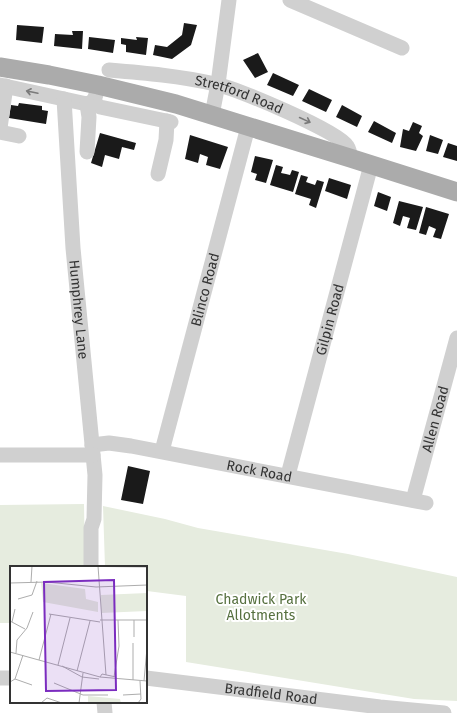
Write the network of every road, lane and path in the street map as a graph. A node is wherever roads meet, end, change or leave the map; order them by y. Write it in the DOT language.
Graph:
graph roads {
  1 [pos="229,0"];
  2 [pos="290,0"];
  3 [pos="402,48"];
  4 [pos="0,67"];
  5 [pos="218,84"];
  6 [pos="3,85"];
  7 [pos="92,86"];
  8 [pos="64,99"];
  9 [pos="212,115"];
  10 [pos="248,127"];
  11 [pos="0,128"];
  12 [pos="0,132"];
  13 [pos="19,136"];
  14 [pos="87,152"];
  15 [pos="350,158"];
  16 [pos="371,165"];
  17 [pos="158,174"];
  18 [pos="457,192"];
  19 [pos="457,338"];
  20 [pos="93,450"];
  21 [pos="162,451"];
  22 [pos="0,455"];
  23 [pos="288,475"];
  24 [pos="420,501"];
  25 [pos="94,519"];
  26 [pos="91,566"];
  27 [pos="97,566"];
  28 [pos="147,678"];
  29 [pos="444,713"];
  1 -- 5 [label="street"];
  2 -- 3 [label="street"];
  4 -- 7 [label="main road, Stretford Road"];
  5 -- 7 [label="street, Stretford Road"];
  5 -- 9 [label="street"];
  5 -- 15 [label="street, Stretford Road, one-way"];
  8 -- 6 [label="street, Stretford Road, one-way"];
  6 -- 11 [label="street"];
  7 -- 8 [label="street, Stretford Road"];
  7 -- 9 [label="main road, Stretford Road"];
  7 -- 14 [label="street"];
  7 -- 17 [label="street"];
  8 -- 20 [label="street, Humphrey Lane"];
  9 -- 10 [label="main road, Stretford Road"];
  10 -- 15 [label="main road, Stretford Road"];
  10 -- 21 [label="street, Blinco Road"];
  12 -- 13 [label="street"];
  15 -- 16 [label="main road, Stretford Road"];
  16 -- 18 [label="main road, Stretford Road"];
  16 -- 23 [label="street, Gilpin Road"];
  19 -- 24 [label="street, Allen Road"];
  20 -- 21 [label="street, Rock Road"];
  20 -- 22 [label="street, Rock Road"];
  20 -- 25 [label="street, Humphrey Lane"];
  21 -- 23 [label="street, Rock Road"];
  23 -- 24 [label="street, Rock Road"];
  25 -- 26 [label="street, Humphrey Lane"];
  25 -- 27 [label="street, Humphrey Lane"];
  28 -- 29 [label="street, Bradfield Road"];
}
